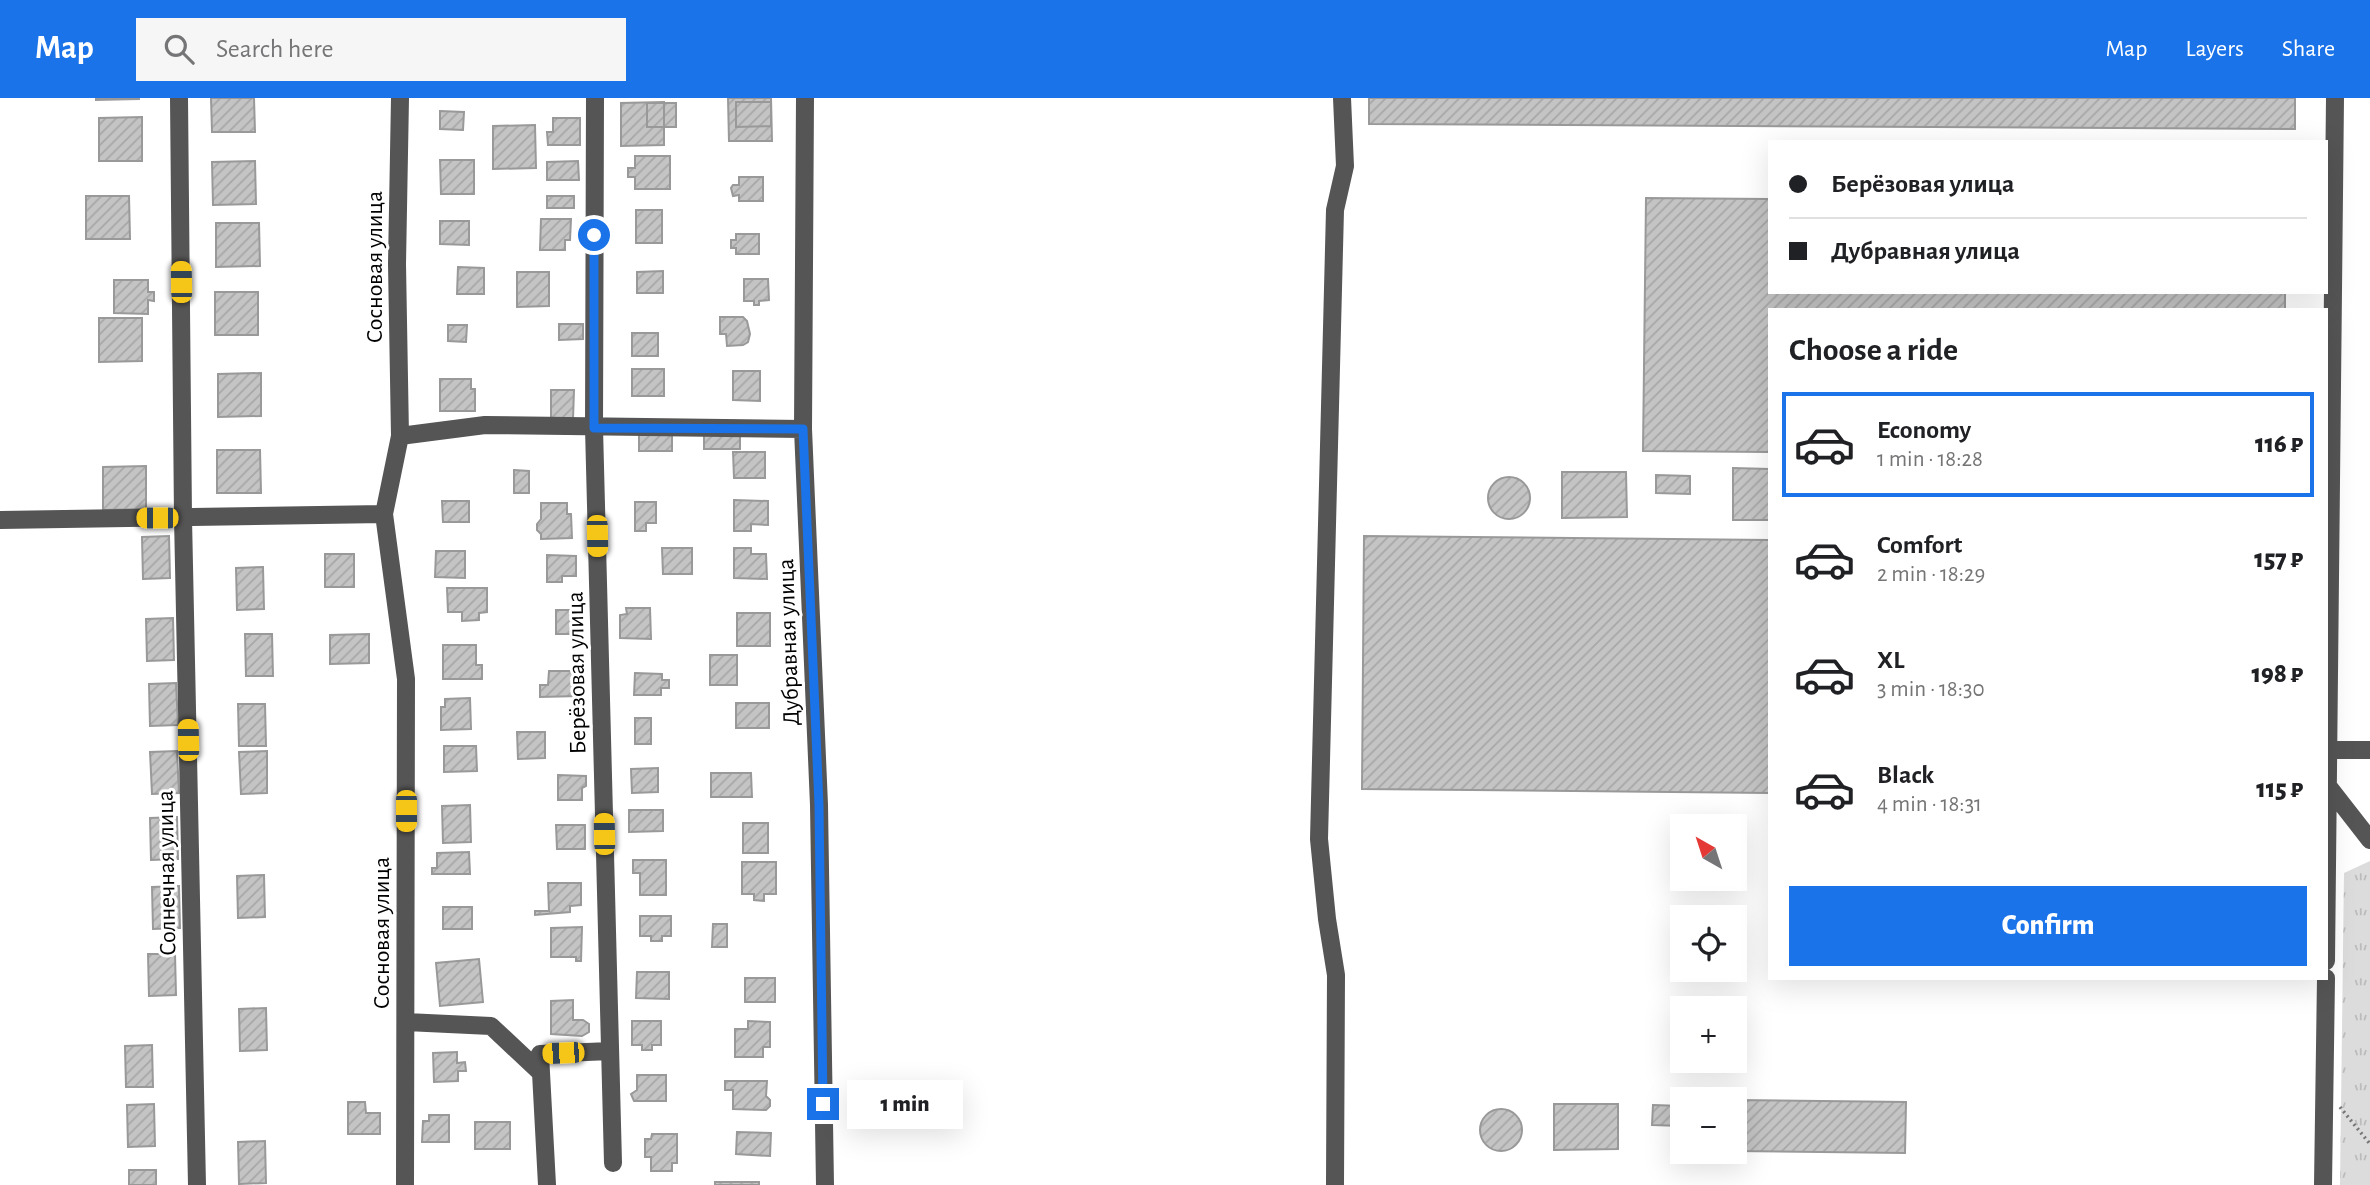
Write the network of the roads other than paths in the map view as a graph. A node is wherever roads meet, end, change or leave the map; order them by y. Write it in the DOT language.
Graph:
graph roads {
  1 [pos="179,98"];
  2 [pos="400,98"];
  3 [pos="595,98"];
  4 [pos="805,98"];
  5 [pos="1342,98"];
  6 [pos="2335,98"];
  7 [pos="594,428"];
  8 [pos="803,429"];
  9 [pos="400,436"];
  10 [pos="384,514"];
  11 [pos="183,518"];
  12 [pos="0,520"];
  13 [pos="2328,750"];
  14 [pos="2370,750"];
  15 [pos="2328,786"];
  16 [pos="2370,841"];
  17 [pos="2326,980"];
  18 [pos="406,1022"];
  19 [pos="610,1051"];
  20 [pos="540,1063"];
  21 [pos="613,1163"];
  22 [pos="197,1185"];
  23 [pos="405,1185"];
  24 [pos="547,1185"];
  25 [pos="825,1185"];
  26 [pos="1335,1185"];
  27 [pos="2323,1185"];
  1 -- 11 [label="street, Солнечная улица"];
  2 -- 9 [label="street, Сосновая улица"];
  3 -- 7 [label="street, Берёзовая улица"];
  4 -- 8 [label="street, Дубравная улица"];
  5 -- 26 [label="street"];
  6 -- 13 [label="street"];
  7 -- 8 [label="street"];
  7 -- 9 [label="street"];
  7 -- 19 [label="street, Берёзовая улица"];
  8 -- 25 [label="street, Дубравная улица"];
  9 -- 10 [label="street, Сосновая улица"];
  10 -- 11 [label="street"];
  10 -- 18 [label="street, Сосновая улица"];
  11 -- 12 [label="street"];
  11 -- 22 [label="street, Солнечная улица"];
  13 -- 14 [label="street"];
  13 -- 15 [label="street"];
  15 -- 16 [label="street"];
  17 -- 27 [label="street"];
  18 -- 20 [label="street"];
  18 -- 23 [label="street, Сосновая улица"];
  19 -- 20 [label="street"];
  19 -- 21 [label="street, Берёзовая улица"];
  20 -- 24 [label="street"];
}
